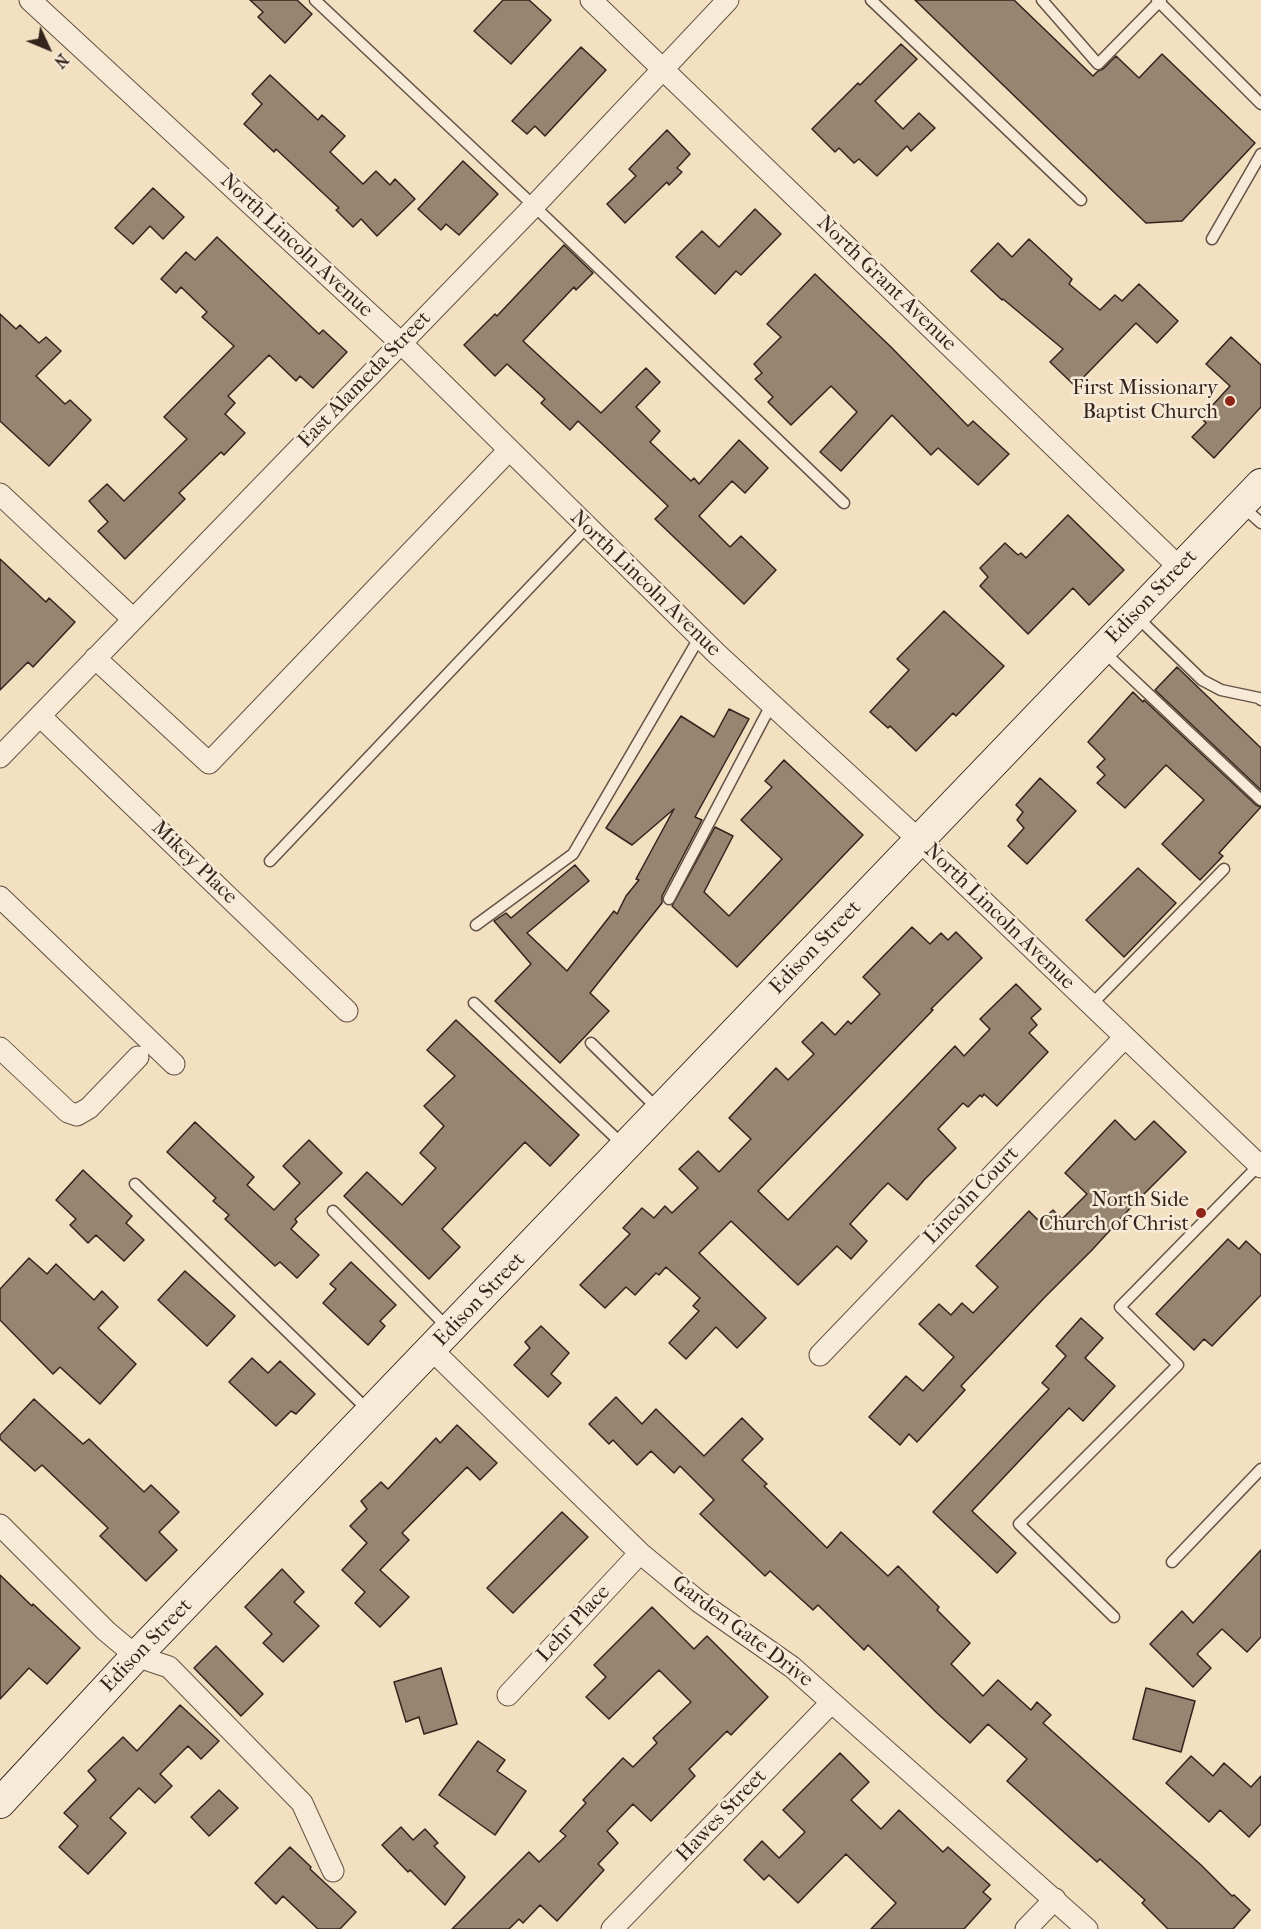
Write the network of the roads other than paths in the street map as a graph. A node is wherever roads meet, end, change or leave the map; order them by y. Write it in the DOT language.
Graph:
graph roads {
  1 [pos="30,0"];
  2 [pos="315,0"];
  3 [pos="591,0"];
  4 [pos="728,0"];
  5 [pos="871,0"];
  6 [pos="1042,0"];
  7 [pos="1159,1"];
  8 [pos="662,68"];
  9 [pos="1261,104"];
  10 [pos="1261,154"];
  11 [pos="1082,200"];
  12 [pos="534,206"];
  13 [pos="1212,239"];
  14 [pos="401,343"];
  15 [pos="509,450"];
  16 [pos="0,494"];
  17 [pos="844,503"];
  18 [pos="1254,504"];
  19 [pos="587,527"];
  20 [pos="1180,568"];
  21 [pos="1135,615"];
  22 [pos="133,619"];
  23 [pos="699,638"];
  24 [pos="1102,650"];
  25 [pos="95,658"];
  26 [pos="1261,700"];
  27 [pos="771,705"];
  28 [pos="40,716"];
  29 [pos="0,757"];
  30 [pos="1261,800"];
  31 [pos="919,840"];
  32 [pos="270,861"];
  33 [pos="1224,869"];
  34 [pos="0,897"];
  35 [pos="669,899"];
  36 [pos="476,925"];
  37 [pos="474,1003"];
  38 [pos="1091,1005"];
  39 [pos="347,1011"];
  40 [pos="1125,1037"];
  41 [pos="591,1043"];
  42 [pos="0,1048"];
  43 [pos="138,1057"];
  44 [pos="174,1064"];
  45 [pos="660,1111"];
  46 [pos="626,1147"];
  47 [pos="1260,1166"];
  48 [pos="135,1184"];
  49 [pos="333,1212"];
  50 [pos="441,1340"];
  51 [pos="820,1355"];
  52 [pos="371,1413"];
  53 [pos="1261,1469"];
  54 [pos="0,1525"];
  55 [pos="640,1553"];
  56 [pos="1172,1562"];
  57 [pos="1114,1617"];
  58 [pos="136,1656"];
  59 [pos="508,1695"];
  60 [pos="831,1703"];
  61 [pos="0,1803"];
  62 [pos="333,1871"];
  63 [pos="1055,1899"];
  64 [pos="612,1929"];
  65 [pos="1026,1929"];
  66 [pos="1087,1929"];
  1 -- 14 [label="street, North Lincoln Avenue"];
  2 -- 12 [label="lane"];
  3 -- 8 [label="street, North Grant Avenue"];
  4 -- 8 [label="street, East Alameda Street"];
  5 -- 11 [label="lane"];
  6 -- 7 [label="lane"];
  7 -- 9 [label="lane"];
  8 -- 12 [label="street, East Alameda Street"];
  8 -- 20 [label="street, North Grant Avenue"];
  10 -- 13 [label="lane"];
  12 -- 14 [label="street, East Alameda Street"];
  12 -- 17 [label="lane"];
  14 -- 15 [label="street, North Lincoln Avenue"];
  14 -- 22 [label="street, East Alameda Street"];
  15 -- 19 [label="street, North Lincoln Avenue"];
  15 -- 25 [label="street"];
  16 -- 22 [label="street"];
  18 -- 20 [label="street, Edison Street"];
  19 -- 23 [label="street, North Lincoln Avenue"];
  19 -- 32 [label="lane"];
  20 -- 21 [label="street, Edison Street"];
  21 -- 24 [label="street, Edison Street"];
  21 -- 26 [label="lane"];
  22 -- 25 [label="street, East Alameda Street"];
  23 -- 27 [label="street, North Lincoln Avenue"];
  23 -- 36 [label="lane"];
  24 -- 30 [label="lane"];
  24 -- 31 [label="street, Edison Street"];
  25 -- 28 [label="street, East Alameda Street"];
  27 -- 31 [label="street, North Lincoln Avenue"];
  27 -- 35 [label="lane"];
  28 -- 29 [label="street, East Alameda Street"];
  28 -- 39 [label="street, Mikey Place"];
  31 -- 38 [label="street, North Lincoln Avenue"];
  31 -- 45 [label="street, Edison Street"];
  33 -- 38 [label="lane"];
  34 -- 44 [label="street"];
  37 -- 46 [label="lane"];
  38 -- 40 [label="street, North Lincoln Avenue"];
  40 -- 47 [label="street, North Lincoln Avenue"];
  40 -- 51 [label="street, Lincoln Court"];
  41 -- 45 [label="lane"];
  42 -- 43 [label="street"];
  45 -- 46 [label="street, Edison Street"];
  46 -- 50 [label="street, Edison Street"];
  47 -- 57 [label="lane"];
  48 -- 52 [label="lane"];
  49 -- 50 [label="lane"];
  50 -- 52 [label="street, Edison Street"];
  50 -- 55 [label="street, Garden Gate Drive"];
  52 -- 58 [label="street, Edison Street"];
  53 -- 56 [label="lane"];
  54 -- 58 [label="street"];
  55 -- 59 [label="street, Lehr Place"];
  55 -- 60 [label="street, Garden Gate Drive"];
  58 -- 61 [label="street, Edison Street"];
  58 -- 62 [label="street"];
  60 -- 63 [label="street, Garden Gate Drive"];
  60 -- 64 [label="street, Hawes Street"];
  63 -- 65 [label="street"];
  63 -- 66 [label="street, Garden Gate Drive"];
}
